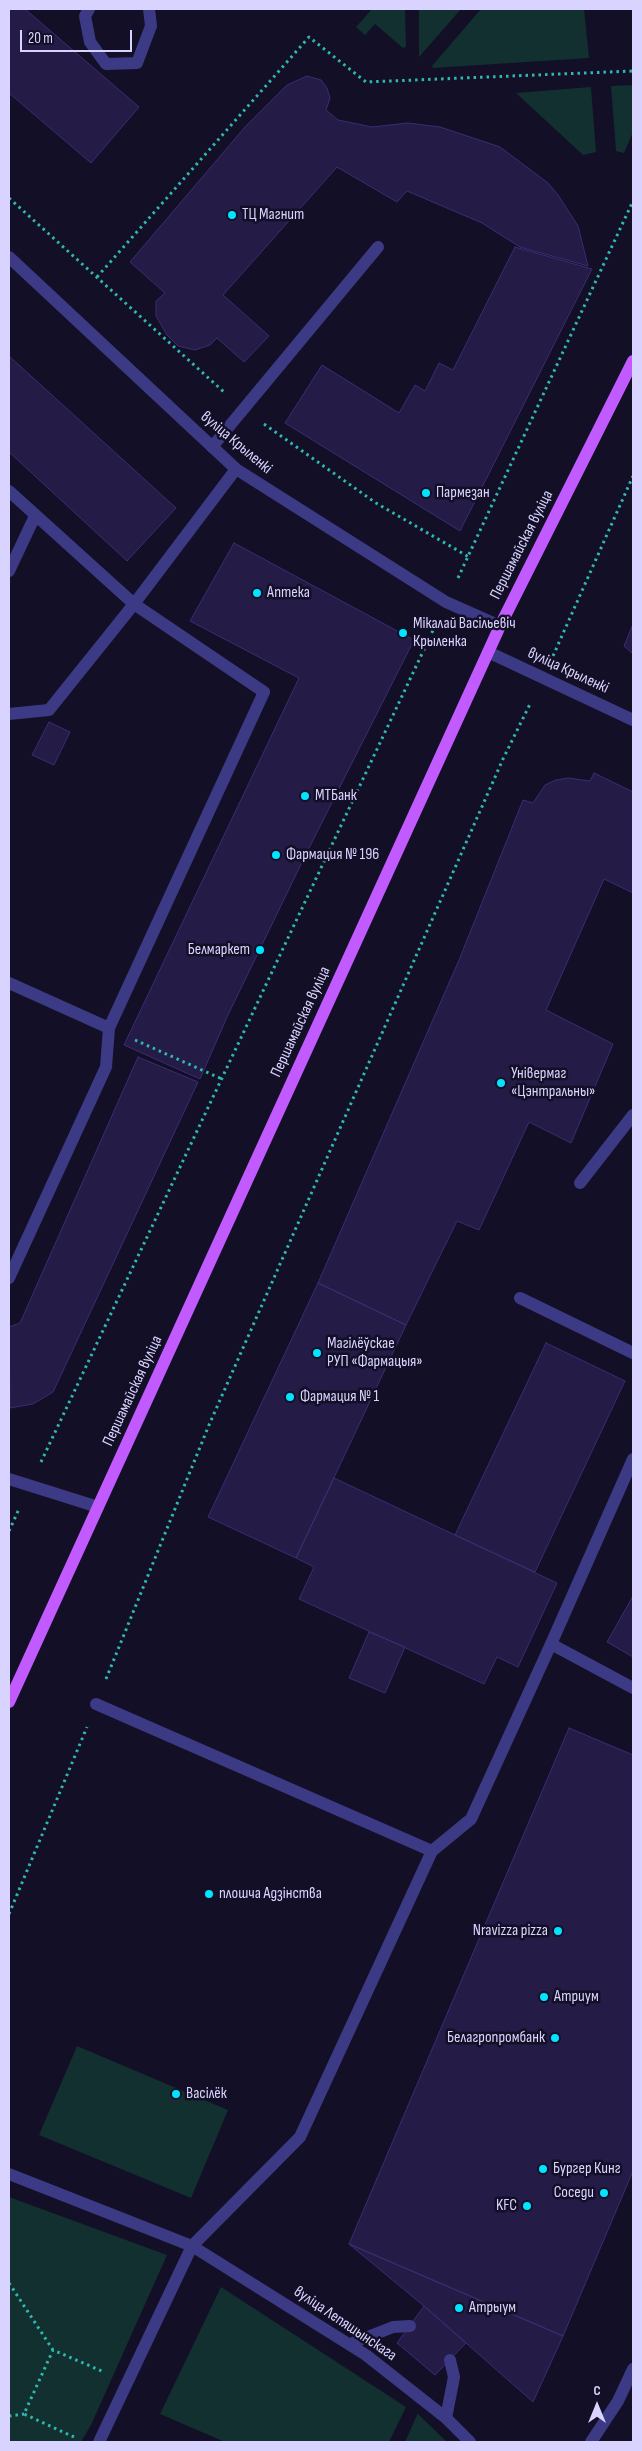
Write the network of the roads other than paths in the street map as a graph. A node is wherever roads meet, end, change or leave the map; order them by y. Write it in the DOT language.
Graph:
graph roads {
  1 [pos="89,9"];
  2 [pos="149,9"];
  3 [pos="378,247"];
  4 [pos="9,256"];
  5 [pos="633,361"];
  6 [pos="212,447"];
  7 [pos="236,469"];
  8 [pos="9,491"];
  9 [pos="35,516"];
  10 [pos="9,571"];
  11 [pos="134,604"];
  12 [pos="500,626"];
  13 [pos="488,652"];
  14 [pos="9,714"];
  15 [pos="633,720"];
  16 [pos="9,983"];
  17 [pos="109,1028"];
  18 [pos="633,1115"];
  19 [pos="580,1183"];
  20 [pos="9,1278"];
  21 [pos="520,1298"];
  22 [pos="633,1354"];
  23 [pos="633,1459"];
  24 [pos="9,1479"];
  25 [pos="98,1507"];
  26 [pos="551,1644"];
  27 [pos="633,1688"];
  28 [pos="9,1702"];
  29 [pos="96,1704"];
  30 [pos="432,1851"];
  31 [pos="9,2174"];
  32 [pos="192,2246"];
  33 [pos="410,2326"];
  34 [pos="350,2344"];
  35 [pos="450,2360"];
  36 [pos="633,2369"];
  37 [pos="446,2418"];
  38 [pos="99,2442"];
  39 [pos="470,2442"];
  40 [pos="592,2442"];
  1 -- 2 [label="street"];
  3 -- 6 [label="street"];
  4 -- 6 [label="street, вуліца Крыленкі"];
  5 -- 12 [label="main road, Першамайская вуліца"];
  6 -- 7 [label="street, вуліца Крыленкі"];
  7 -- 11 [label="street"];
  7 -- 12 [label="street, вуліца Крыленкі"];
  8 -- 9 [label="street"];
  9 -- 10 [label="street"];
  9 -- 11 [label="street"];
  11 -- 14 [label="street"];
  11 -- 17 [label="street"];
  12 -- 13 [label="main road, Першамайская вуліца"];
  13 -- 15 [label="street, вуліца Крыленкі"];
  13 -- 25 [label="main road, Першамайская вуліца"];
  16 -- 17 [label="street"];
  17 -- 20 [label="street"];
  18 -- 19 [label="street"];
  21 -- 22 [label="street"];
  23 -- 26 [label="street"];
  24 -- 25 [label="street"];
  25 -- 28 [label="main road, Першамайская вуліца"];
  26 -- 27 [label="street"];
  26 -- 30 [label="street"];
  29 -- 30 [label="street"];
  30 -- 32 [label="street"];
  31 -- 32 [label="street, вуліца Лепяшынскага"];
  32 -- 34 [label="street, вуліца Лепяшынскага"];
  32 -- 38 [label="street"];
  33 -- 34 [label="street"];
  34 -- 37 [label="street, вуліца Лепяшынскага"];
  35 -- 37 [label="street"];
  36 -- 40 [label="street"];
  37 -- 39 [label="street, вуліца Лепяшынскага"];
}
